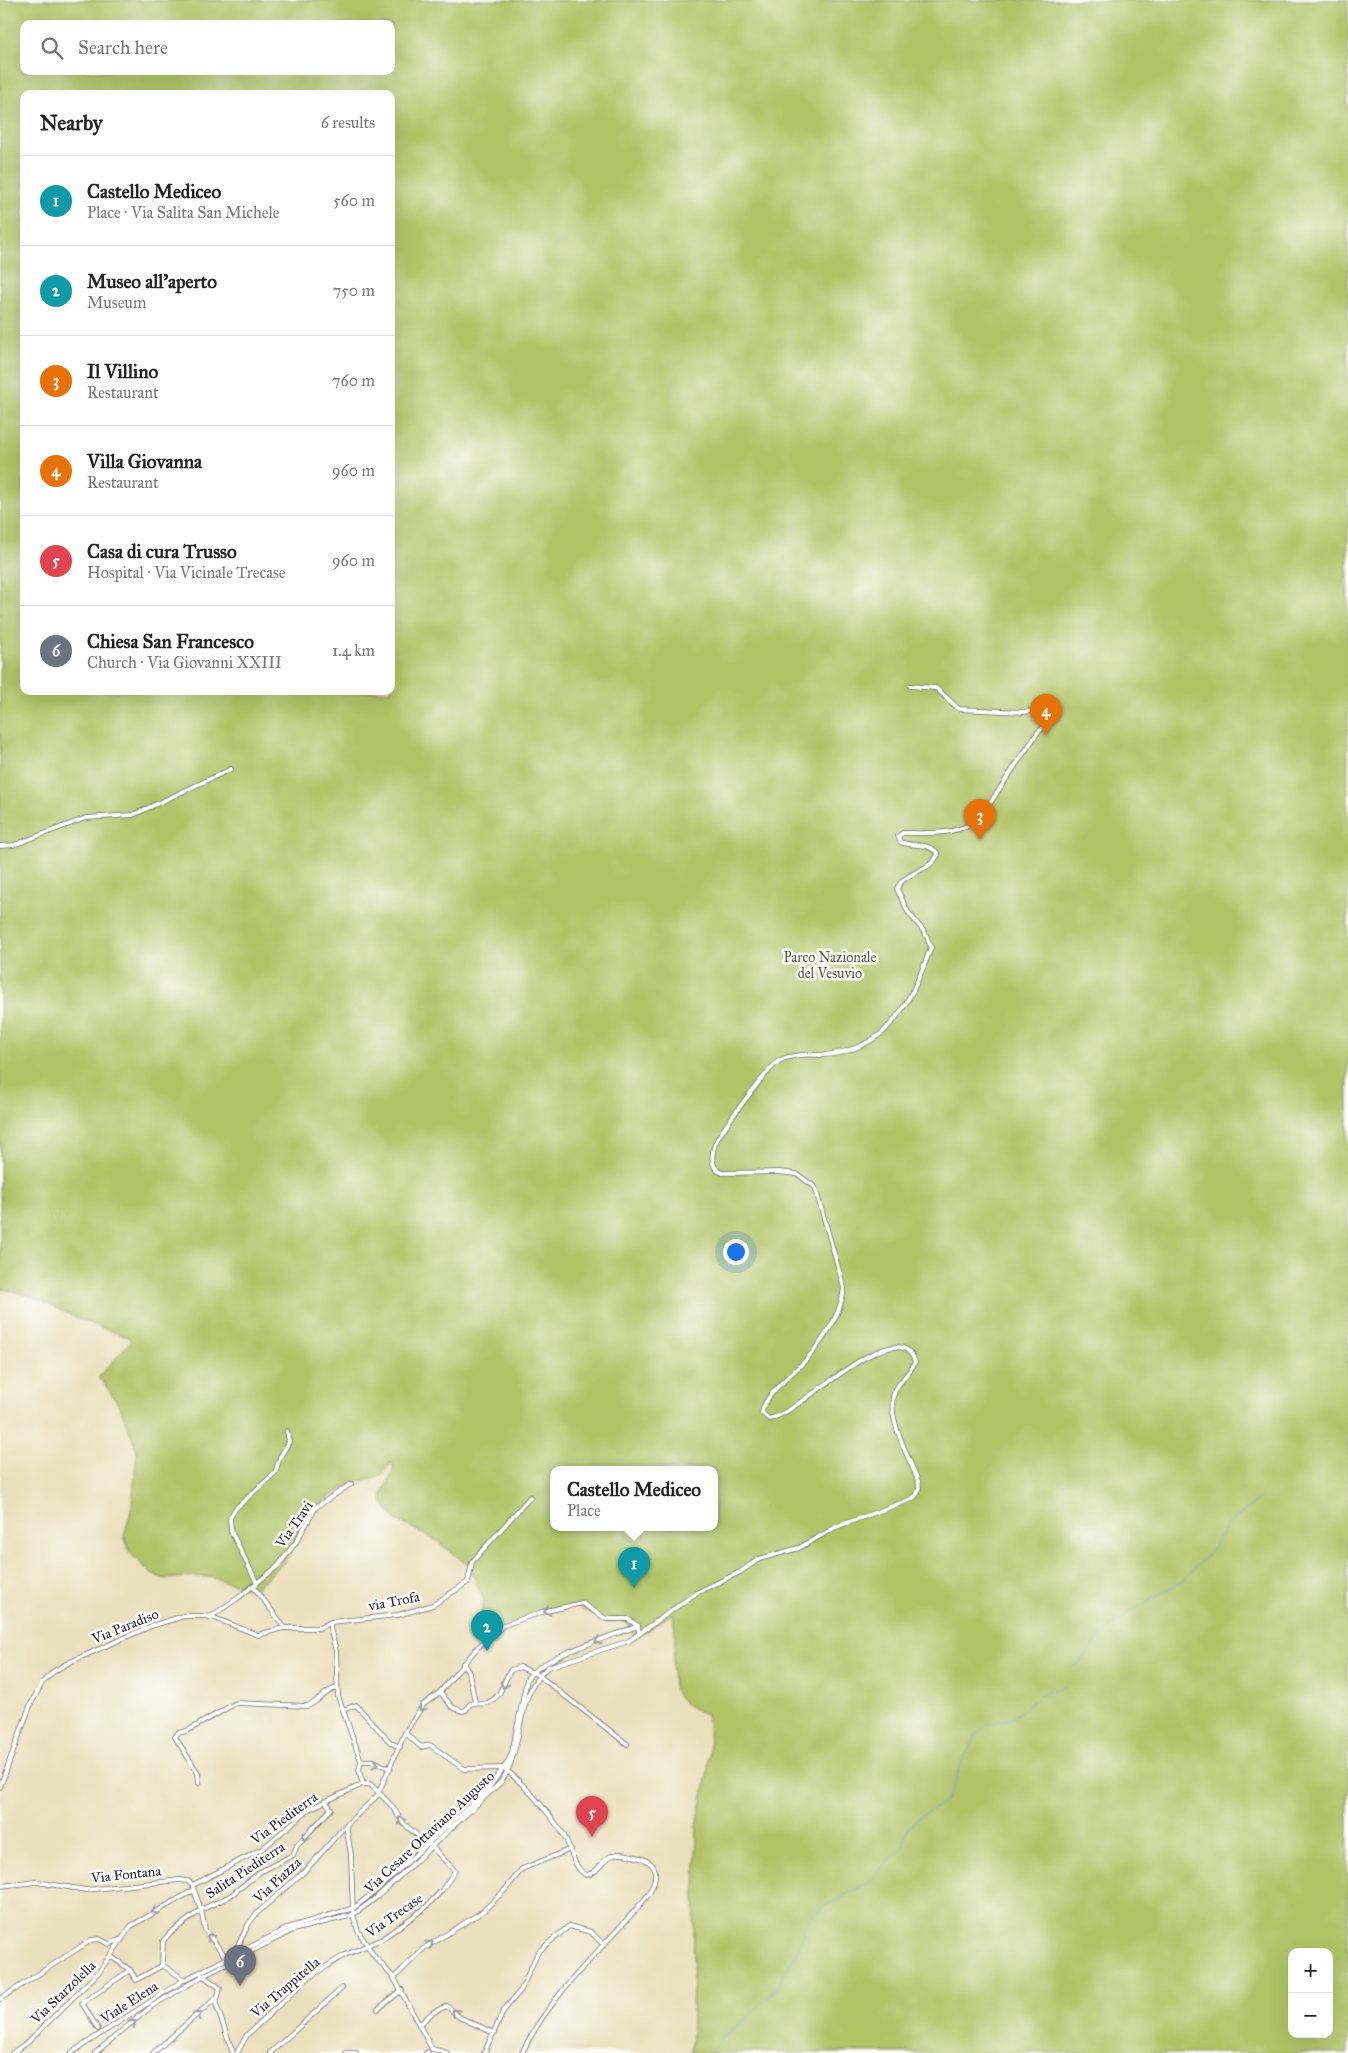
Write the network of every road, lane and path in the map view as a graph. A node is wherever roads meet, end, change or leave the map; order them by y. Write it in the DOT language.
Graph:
graph roads {
  1 [pos="910,686"];
  2 [pos="231,769"];
  3 [pos="0,846"];
  4 [pos="287,1431"];
  5 [pos="351,1484"];
  6 [pos="530,1497"];
  7 [pos="255,1584"];
  8 [pos="210,1617"];
  9 [pos="331,1622"];
  10 [pos="638,1626"];
  11 [pos="285,1628"];
  12 [pos="639,1633"];
  13 [pos="463,1663"];
  14 [pos="531,1672"];
  15 [pos="538,1675"];
  16 [pos="337,1688"];
  17 [pos="440,1692"];
  18 [pos="475,1702"];
  19 [pos="343,1710"];
  20 [pos="406,1733"];
  21 [pos="627,1744"];
  22 [pos="400,1747"];
  23 [pos="362,1761"];
  24 [pos="504,1768"];
  25 [pos="390,1769"];
  26 [pos="508,1772"];
  27 [pos="199,1783"];
  28 [pos="363,1784"];
  29 [pos="0,1787"];
  30 [pos="379,1792"];
  31 [pos="325,1801"];
  32 [pos="346,1825"];
  33 [pos="426,1844"];
  34 [pos="432,1847"];
  35 [pos="571,1849"];
  36 [pos="0,1886"];
  37 [pos="193,1887"];
  38 [pos="354,1908"];
  39 [pos="202,1910"];
  40 [pos="353,1915"];
  41 [pos="122,1940"];
  42 [pos="603,1944"];
  43 [pos="368,1947"];
  44 [pos="358,1951"];
  45 [pos="112,1957"];
  46 [pos="231,1959"];
  47 [pos="163,1966"];
  48 [pos="130,1970"];
  49 [pos="201,1974"];
  50 [pos="394,1978"];
  51 [pos="185,1980"];
  52 [pos="342,1988"];
  53 [pos="402,1990"];
  54 [pos="76,1995"];
  55 [pos="216,1998"];
  56 [pos="0,1999"];
  57 [pos="82,2003"];
  58 [pos="378,2009"];
  59 [pos="418,2025"];
  60 [pos="98,2029"];
  61 [pos="494,2033"];
  62 [pos="12,2053"];
  63 [pos="71,2053"];
  64 [pos="95,2053"];
  65 [pos="153,2053"];
  66 [pos="233,2053"];
  67 [pos="238,2053"];
  68 [pos="270,2053"];
  69 [pos="346,2053"];
  70 [pos="356,2053"];
  71 [pos="447,2053"];
  72 [pos="484,2053"];
  73 [pos="522,2053"];
  1 -- 12 [label="street"];
  2 -- 3 [label="street"];
  4 -- 7 [label="street"];
  5 -- 7 [label="street, Via Travi"];
  6 -- 9 [label="street, via Trofa"];
  7 -- 8 [label="street, Via Travi"];
  7 -- 11 [label="street"];
  8 -- 11 [label="street, Via Paradiso"];
  8 -- 29 [label="street, Via Paradiso"];
  9 -- 11 [label="street, Via Paradiso"];
  9 -- 16 [label="street"];
  10 -- 12 [label="street"];
  10 -- 13 [label="street, Via Piazza, one-way"];
  10 -- 14 [label="street, one-way"];
  12 -- 15 [label="street"];
  13 -- 17 [label="street, Via Piazza"];
  13 -- 18 [label="street"];
  14 -- 15 [label="street"];
  14 -- 18 [label="street, one-way"];
  14 -- 24 [label="street, Via Cesare Ottaviano Augusto"];
  15 -- 21 [label="street"];
  15 -- 26 [label="street, Via Cesare Ottaviano Augusto"];
  16 -- 19 [label="street"];
  16 -- 27 [label="street"];
  17 -- 18 [label="street"];
  17 -- 20 [label="street, Via Piazza, one-way"];
  19 -- 22 [label="street"];
  19 -- 23 [label="street"];
  20 -- 22 [label="street, Via Piazza"];
  20 -- 24 [label="street"];
  22 -- 25 [label="street, Via Piazza"];
  23 -- 25 [label="street, one-way"];
  23 -- 28 [label="street"];
  24 -- 26 [label="street"];
  24 -- 33 [label="street, Via Cesare Ottaviano Augusto"];
  25 -- 30 [label="street, Via Piazza"];
  26 -- 34 [label="street, Via Cesare Ottaviano Augusto"];
  26 -- 35 [label="street"];
  28 -- 30 [label="street"];
  28 -- 31 [label="street, Via Piediterra"];
  30 -- 32 [label="street, Via Piazza"];
  33 -- 30 [label="street, one-way"];
  31 -- 37 [label="street, Via Piediterra"];
  31 -- 39 [label="street, Salita Piediterra, one-way"];
  32 -- 38 [label="street"];
  32 -- 46 [label="street, Via Piazza"];
  33 -- 34 [label="street"];
  33 -- 38 [label="street, Via Cesare Ottaviano Augusto"];
  34 -- 40 [label="street, Via Cesare Ottaviano Augusto"];
  34 -- 43 [label="street, Via Trecase"];
  35 -- 42 [label="street"];
  50 -- 35 [label="street, one-way"];
  36 -- 37 [label="street, Via Fontana"];
  37 -- 39 [label="street"];
  37 -- 41 [label="street, Via Piediterra, one-way"];
  38 -- 40 [label="street"];
  38 -- 46 [label="street"];
  46 -- 39 [label="street, one-way"];
  39 -- 47 [label="street"];
  40 -- 43 [label="street"];
  40 -- 49 [label="street"];
  41 -- 45 [label="street, Via Starzolella"];
  41 -- 56 [label="street"];
  42 -- 61 [label="street"];
  42 -- 73 [label="street"];
  43 -- 44 [label="street, Via Trecase"];
  43 -- 50 [label="street"];
  44 -- 67 [label="street, Via Trappitella"];
  45 -- 48 [label="street"];
  45 -- 54 [label="street, Via Starzolella"];
  46 -- 49 [label="street"];
  47 -- 48 [label="street"];
  47 -- 51 [label="street"];
  48 -- 57 [label="street"];
  49 -- 51 [label="street, Viale Elena"];
  49 -- 55 [label="street"];
  64 -- 49 [label="street, Viale Elena, one-way"];
  50 -- 53 [label="street"];
  51 -- 63 [label="street, Viale Elena"];
  52 -- 68 [label="street"];
  53 -- 58 [label="street"];
  53 -- 59 [label="street"];
  54 -- 57 [label="street"];
  54 -- 62 [label="street, Via Starzolella"];
  65 -- 55 [label="street, one-way"];
  55 -- 66 [label="street"];
  57 -- 60 [label="street"];
  61 -- 59 [label="street, one-way"];
  59 -- 71 [label="street"];
  61 -- 72 [label="street"];
  69 -- 70 [label="street"];
}
